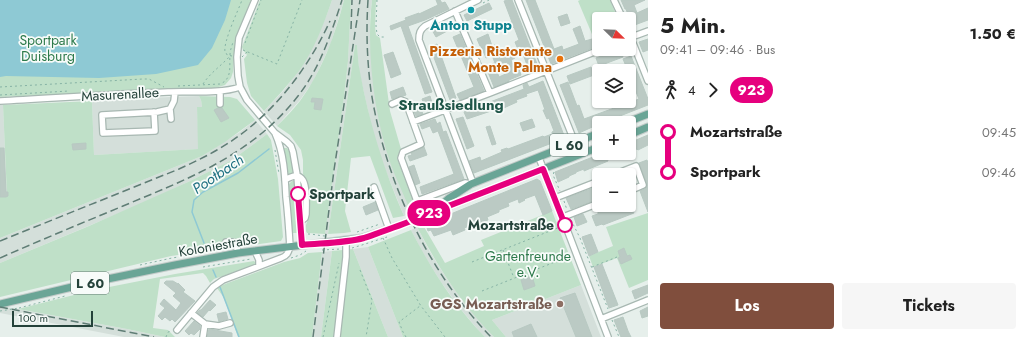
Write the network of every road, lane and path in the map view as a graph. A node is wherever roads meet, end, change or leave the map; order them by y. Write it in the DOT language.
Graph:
graph roads {
  1 [pos="242,0"];
  2 [pos="255,0"];
  3 [pos="261,0"];
  4 [pos="302,0"];
  5 [pos="377,0"];
  6 [pos="489,0"];
  7 [pos="518,0"];
  8 [pos="614,0"];
  9 [pos="481,2"];
  10 [pos="455,11"];
  11 [pos="620,12"];
  12 [pos="648,31"];
  13 [pos="636,34"];
  14 [pos="386,37"];
  15 [pos="636,51"];
  16 [pos="247,52"];
  17 [pos="592,53"];
  18 [pos="230,56"];
  19 [pos="242,57"];
  20 [pos="547,70"];
  21 [pos="648,81"];
  22 [pos="202,84"];
  23 [pos="208,84"];
  24 [pos="0,87"];
  25 [pos="240,87"];
  26 [pos="220,91"];
  27 [pos="172,92"];
  28 [pos="490,93"];
  29 [pos="0,100"];
  30 [pos="220,104"];
  31 [pos="392,104"];
  32 [pos="170,109"];
  33 [pos="445,110"];
  34 [pos="154,112"];
  35 [pos="648,114"];
  36 [pos="171,119"];
  37 [pos="636,119"];
  38 [pos="413,122"];
  39 [pos="648,127"];
  40 [pos="636,132"];
  41 [pos="275,133"];
  42 [pos="592,136"];
  43 [pos="575,143"];
  44 [pos="274,149"];
  45 [pos="592,150"];
  46 [pos="539,158"];
  47 [pos="631,168"];
  48 [pos="543,169"];
  49 [pos="556,170"];
  50 [pos="297,175"];
  51 [pos="282,180"];
  52 [pos="472,183"];
  53 [pos="592,184"];
  54 [pos="374,187"];
  55 [pos="636,188"];
  56 [pos="561,196"];
  57 [pos="555,198"];
  58 [pos="592,206"];
  59 [pos="437,209"];
  60 [pos="569,215"];
  61 [pos="563,217"];
  62 [pos="560,227"];
  63 [pos="389,229"];
  64 [pos="380,232"];
  65 [pos="301,235"];
  66 [pos="328,236"];
  67 [pos="346,241"];
  68 [pos="226,242"];
  69 [pos="302,245"];
  70 [pos="290,247"];
  71 [pos="321,250"];
  72 [pos="342,250"];
  73 [pos="503,250"];
  74 [pos="238,253"];
  75 [pos="256,254"];
  76 [pos="571,255"];
  77 [pos="617,257"];
  78 [pos="341,258"];
  79 [pos="472,262"];
  80 [pos="260,266"];
  81 [pos="592,267"];
  82 [pos="197,268"];
  83 [pos="360,270"];
  84 [pos="514,278"];
  85 [pos="482,291"];
  86 [pos="64,296"];
  87 [pos="648,300"];
  88 [pos="2,304"];
  89 [pos="421,306"];
  90 [pos="0,312"];
  91 [pos="191,313"];
  92 [pos="610,315"];
  93 [pos="601,319"];
  94 [pos="230,323"];
  95 [pos="205,324"];
  96 [pos="177,330"];
  97 [pos="168,332"];
  98 [pos="166,337"];
  99 [pos="203,337"];
  100 [pos="323,337"];
  101 [pos="337,337"];
  102 [pos="366,337"];
  103 [pos="406,337"];
  104 [pos="445,337"];
  105 [pos="608,337"];
  106 [pos="619,337"];
  1 -- 18 [label="path"];
  2 -- 25 [label="street"];
  3 -- 16 [label="path"];
  4 -- 16 [label="path"];
  5 -- 14 [label="path"];
  6 -- 9 [label="path"];
  7 -- 20 [label="street"];
  8 -- 11 [label="street"];
  9 -- 10 [label="street"];
  10 -- 28 [label="street"];
  10 -- 33 [label="street"];
  12 -- 13 [label="street"];
  15 -- 21 [label="street"];
  16 -- 19 [label="path"];
  17 -- 20 [label="street"];
  18 -- 22 [label="path"];
  18 -- 23 [label="path"];
  20 -- 28 [label="street"];
  20 -- 43 [label="street"];
  24 -- 27 [label="path"];
  25 -- 26 [label="street, Masurenallee"];
  25 -- 41 [label="street"];
  26 -- 27 [label="street, Masurenallee"];
  26 -- 30 [label="street"];
  27 -- 29 [label="street, Masurenallee"];
  27 -- 32 [label="street"];
  28 -- 33 [label="street"];
  31 -- 38 [label="street"];
  32 -- 34 [label="street"];
  32 -- 36 [label="street"];
  33 -- 38 [label="street"];
  33 -- 52 [label="street"];
  34 -- 34 [label="street"];
  35 -- 37 [label="main road"];
  38 -- 52 [label="street, Koloniestraße"];
  39 -- 40 [label="main road"];
  41 -- 50 [label="street"];
  41 -- 51 [label="street"];
  42 -- 43 [label="main road, Koloniestraße / L 60"];
  43 -- 46 [label="main road, Koloniestraße / L 60"];
  44 -- 51 [label="path"];
  45 -- 48 [label="main road, Koloniestraße / L 60"];
  46 -- 48 [label="street, L 60"];
  46 -- 52 [label="main road, Koloniestraße / L 60"];
  47 -- 55 [label="street"];
  48 -- 57 [label="street"];
  48 -- 59 [label="main road, Koloniestraße / L 60"];
  49 -- 56 [label="path"];
  50 -- 51 [label="street"];
  50 -- 65 [label="street"];
  51 -- 70 [label="street"];
  52 -- 59 [label="main road, Koloniestraße / L 60"];
  53 -- 56 [label="street"];
  54 -- 63 [label="street"];
  56 -- 57 [label="street"];
  56 -- 60 [label="path"];
  57 -- 61 [label="street"];
  58 -- 60 [label="street"];
  59 -- 63 [label="main road, Koloniestraße / L 60"];
  60 -- 61 [label="street"];
  60 -- 81 [label="path"];
  61 -- 93 [label="street"];
  62 -- 73 [label="path"];
  63 -- 64 [label="main road, Koloniestraße / L 60"];
  64 -- 67 [label="main road, Koloniestraße / L 60"];
  64 -- 89 [label="path"];
  65 -- 66 [label="path"];
  65 -- 69 [label="street"];
  67 -- 69 [label="main road, Koloniestraße / L 60"];
  67 -- 101 [label="street"];
  68 -- 74 [label="street"];
  69 -- 70 [label="main road, Koloniestraße / L 60"];
  70 -- 75 [label="main road, Koloniestraße / L 60"];
  70 -- 80 [label="street"];
  71 -- 72 [label="path"];
  73 -- 79 [label="path"];
  73 -- 84 [label="path"];
  74 -- 75 [label="main road, Koloniestraße / L 60"];
  74 -- 88 [label="main road, Koloniestraße / L 60"];
  75 -- 80 [label="street"];
  75 -- 82 [label="path"];
  76 -- 84 [label="path"];
  77 -- 81 [label="path"];
  78 -- 100 [label="path"];
  80 -- 91 [label="street"];
  81 -- 92 [label="path"];
  83 -- 102 [label="path"];
  84 -- 85 [label="path"];
  86 -- 90 [label="path, bridge"];
  87 -- 92 [label="street"];
  89 -- 103 [label="path"];
  89 -- 104 [label="path"];
  91 -- 95 [label="street"];
  91 -- 96 [label="street"];
  92 -- 93 [label="street"];
  92 -- 106 [label="path"];
  93 -- 105 [label="street"];
  94 -- 95 [label="street"];
  95 -- 99 [label="street"];
  97 -- 98 [label="path"];
}
